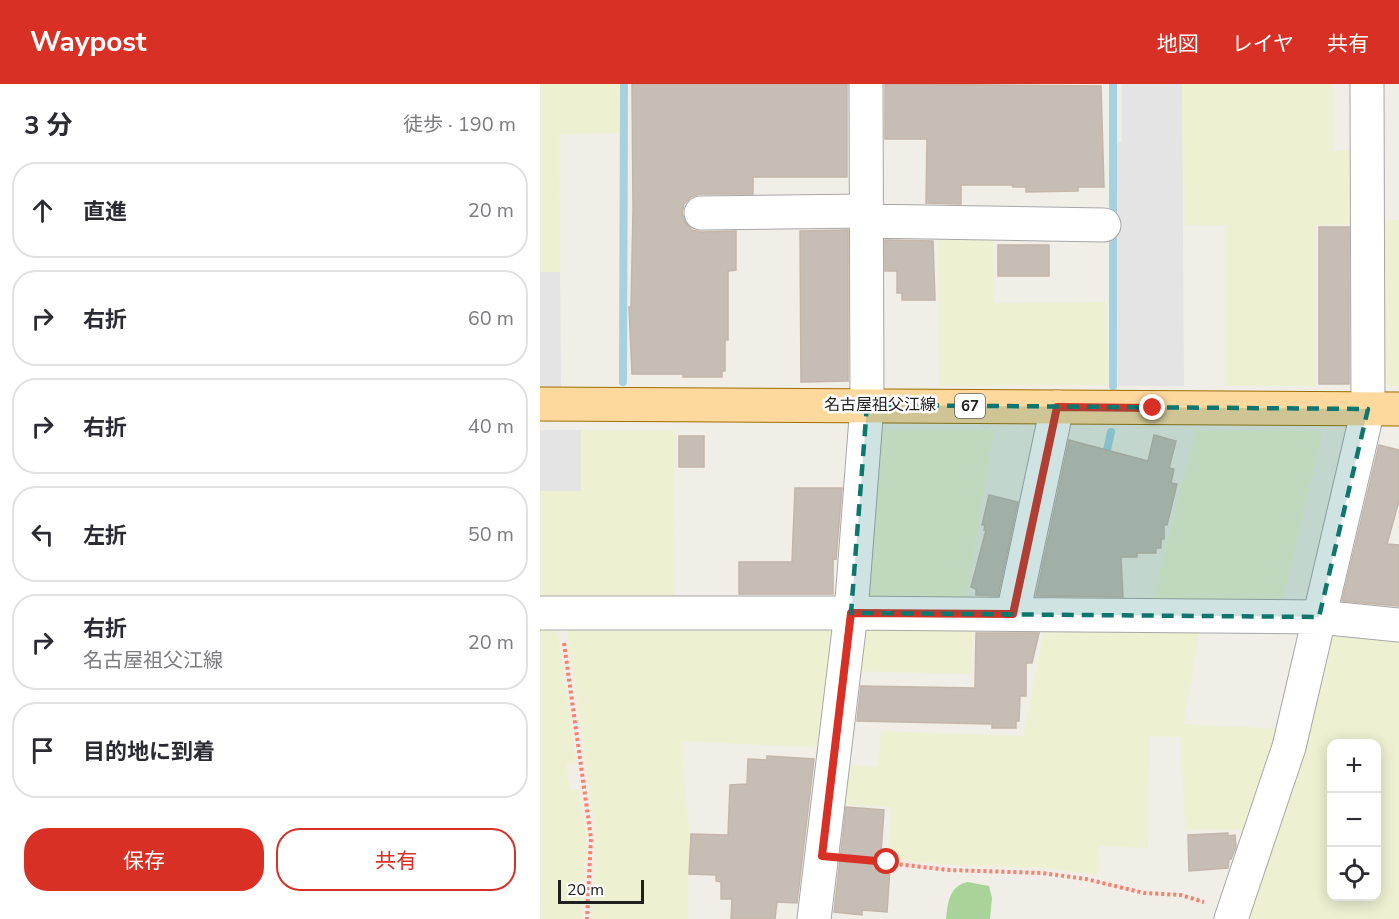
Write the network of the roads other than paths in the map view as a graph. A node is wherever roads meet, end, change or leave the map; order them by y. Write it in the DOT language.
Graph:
graph roads {
  1 [pos="866,84"];
  2 [pos="1367,84"];
  3 [pos="701,213"];
  4 [pos="866,216"];
  5 [pos="1104,225"];
  6 [pos="540,404"];
  7 [pos="867,405"];
  8 [pos="1057,407"];
  9 [pos="1383,409"];
  10 [pos="550,613"];
  11 [pos="851,613"];
  12 [pos="1013,614"];
  13 [pos="1319,616"];
  14 [pos="1399,625"];
  15 [pos="1232,915"];
  16 [pos="814,919"];
  1 -- 4 [label="street"];
  2 -- 9 [label="street"];
  3 -- 4 [label="street"];
  4 -- 5 [label="street"];
  4 -- 7 [label="street"];
  6 -- 7 [label="main road, 名古屋祖父江線 / 67"];
  7 -- 8 [label="main road, 名古屋祖父江線 / 67"];
  7 -- 11 [label="street"];
  8 -- 9 [label="main road, 名古屋祖父江線 / 67"];
  8 -- 12 [label="street"];
  9 -- 13 [label="street"];
  10 -- 11 [label="street"];
  11 -- 12 [label="street"];
  11 -- 16 [label="street"];
  12 -- 13 [label="street"];
  13 -- 14 [label="street"];
  13 -- 15 [label="street"];
}
